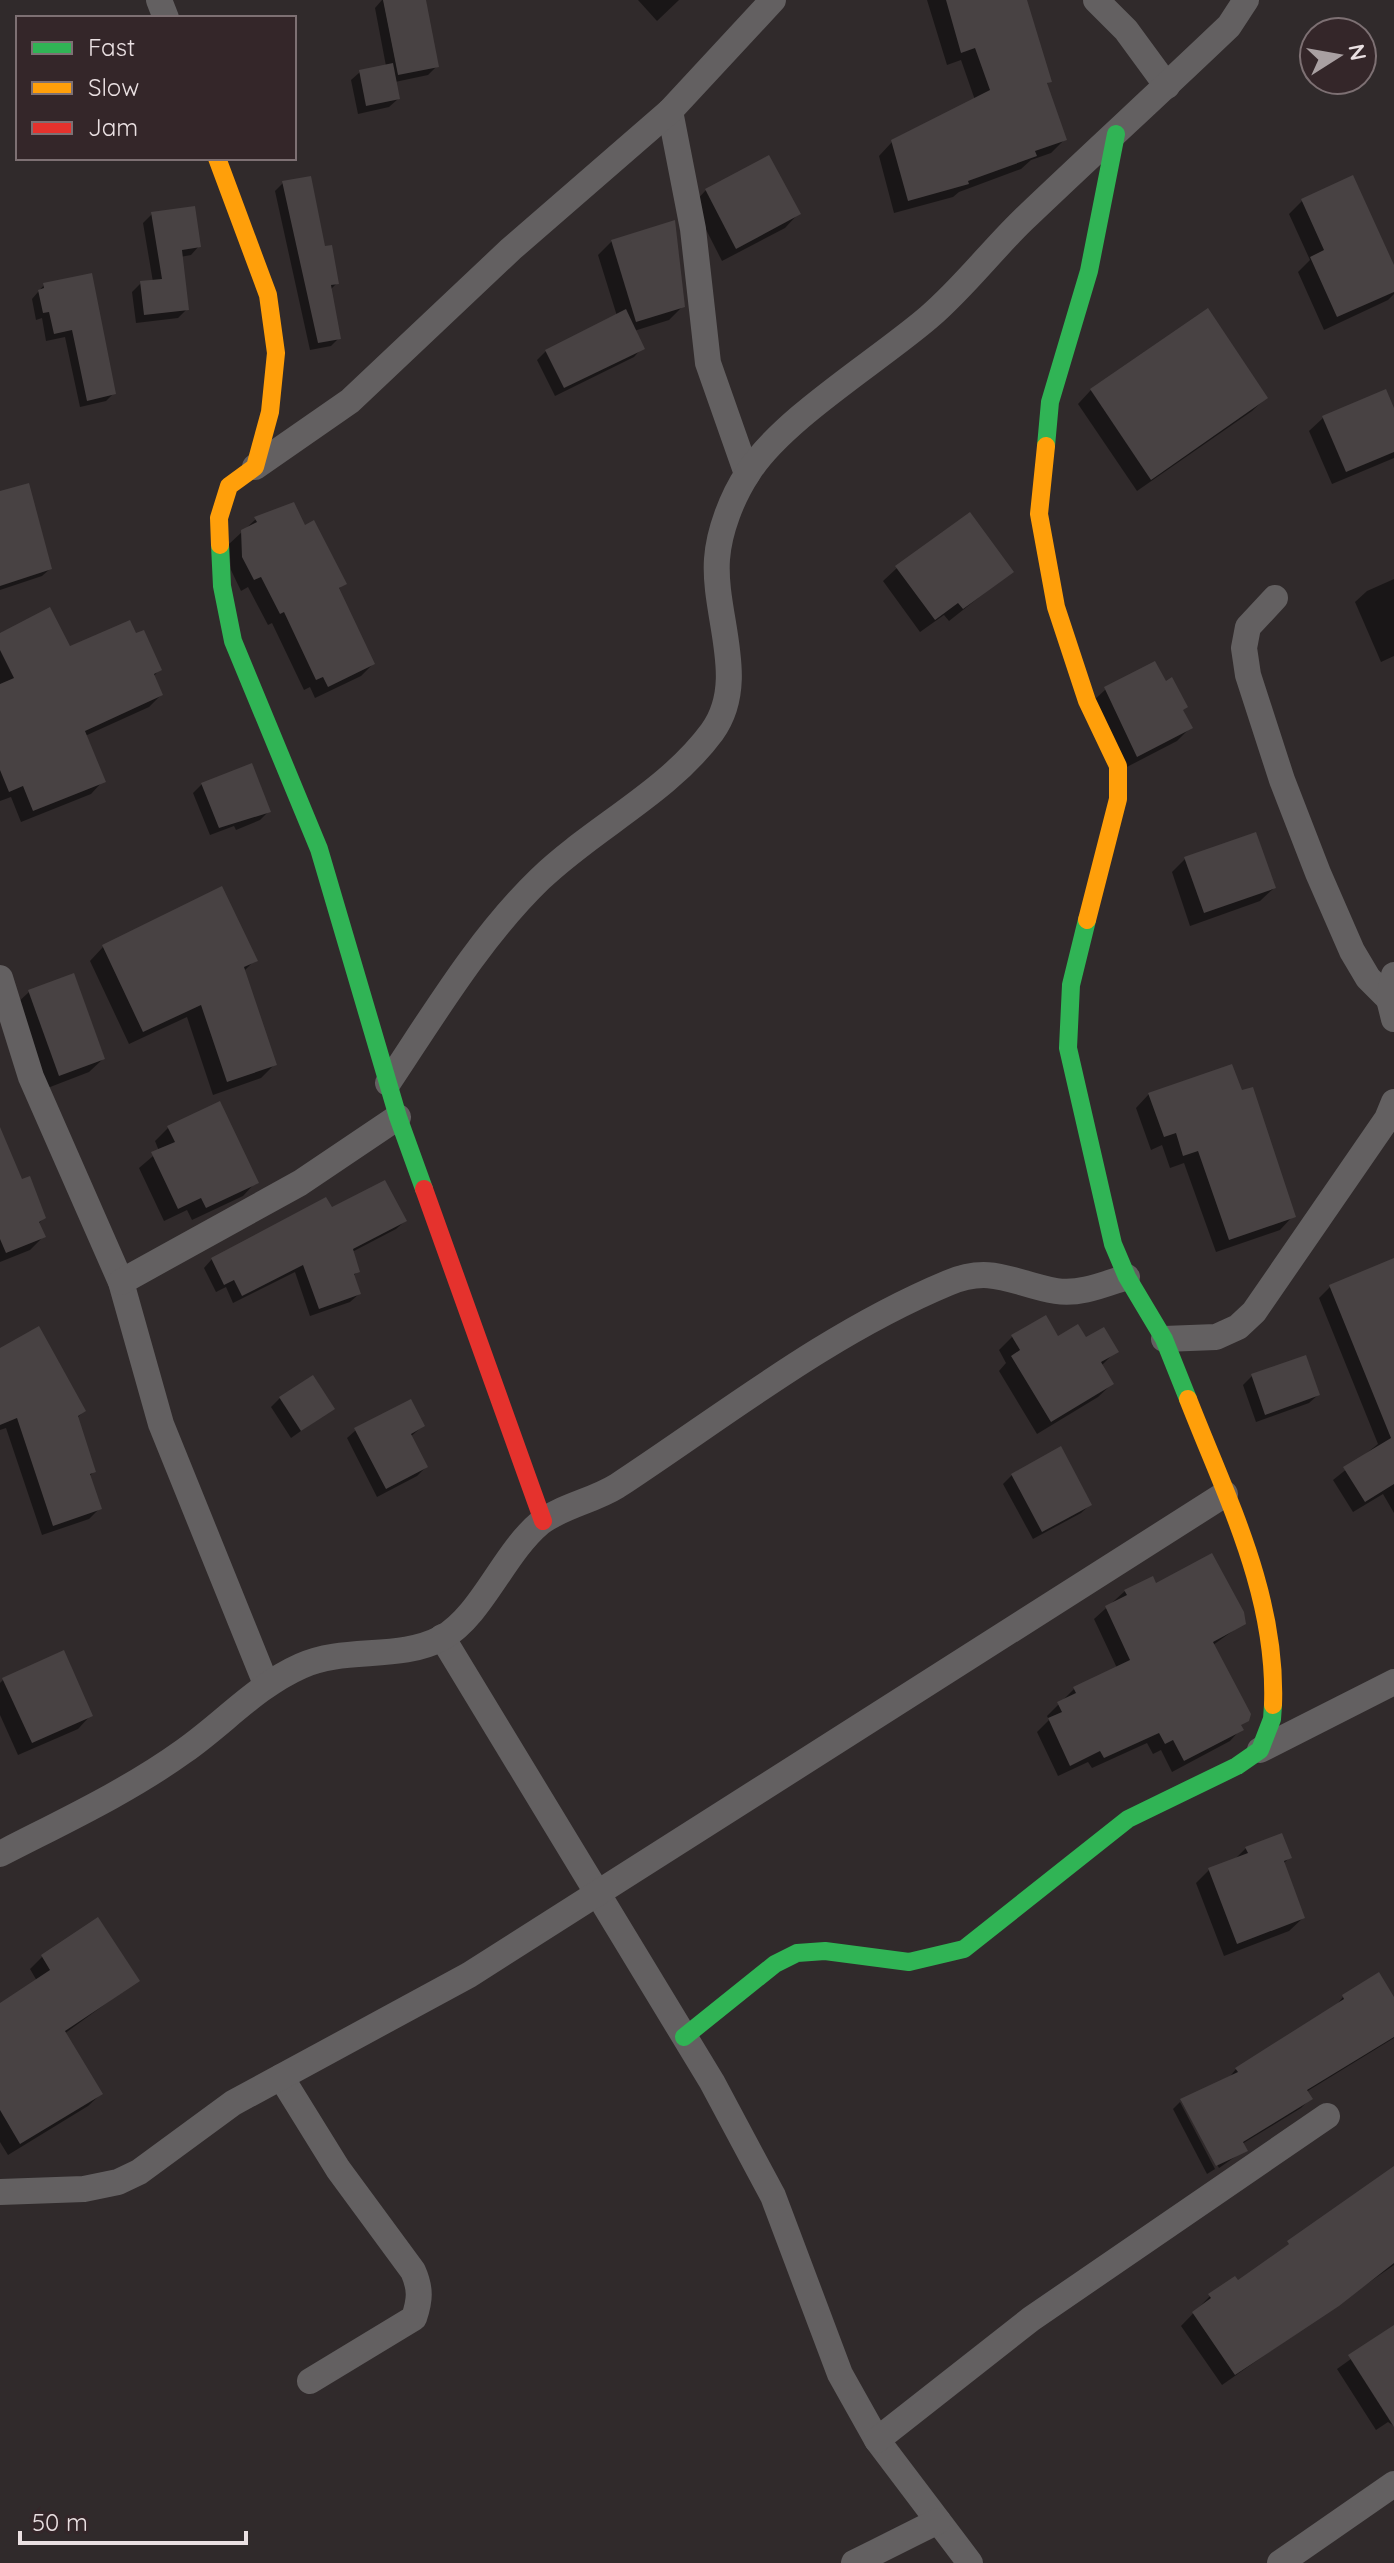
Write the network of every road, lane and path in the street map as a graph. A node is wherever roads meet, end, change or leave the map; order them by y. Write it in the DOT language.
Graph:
graph roads {
  1 [pos="773,0"];
  2 [pos="1096,0"];
  3 [pos="1246,0"];
  4 [pos="1167,86"];
  5 [pos="670,111"];
  6 [pos="1116,134"];
  7 [pos="218,160"];
  8 [pos="255,467"];
  9 [pos="747,474"];
  10 [pos="1275,598"];
  11 [pos="0,978"];
  12 [pos="1392,998"];
  13 [pos="6,1026"];
  14 [pos="388,1083"];
  15 [pos="1394,1102"];
  16 [pos="398,1117"];
  17 [pos="1127,1277"];
  18 [pos="121,1282"];
  19 [pos="1164,1339"];
  20 [pos="1225,1494"];
  21 [pos="543,1521"];
  22 [pos="442,1637"];
  23 [pos="1394,1682"];
  24 [pos="266,1684"];
  25 [pos="1260,1750"];
  26 [pos="1,1851"];
  27 [pos="595,1891"];
  28 [pos="684,2037"];
  29 [pos="281,2077"];
  30 [pos="1327,2116"];
  31 [pos="0,2192"];
  32 [pos="310,2381"];
  33 [pos="877,2440"];
  34 [pos="1394,2484"];
  35 [pos="938,2521"];
  36 [pos="854,2563"];
  37 [pos="970,2563"];
  38 [pos="1280,2563"];
  1 -- 5 [label="street"];
  2 -- 4 [label="street"];
  3 -- 4 [label="street"];
  4 -- 6 [label="street"];
  5 -- 8 [label="street"];
  5 -- 9 [label="street"];
  6 -- 9 [label="street"];
  6 -- 17 [label="street"];
  7 -- 8 [label="street"];
  8 -- 14 [label="street"];
  9 -- 14 [label="street"];
  10 -- 12 [label="street"];
  11 -- 13 [label="street"];
  13 -- 18 [label="street"];
  14 -- 16 [label="street"];
  15 -- 19 [label="street"];
  16 -- 18 [label="street"];
  16 -- 21 [label="street"];
  17 -- 19 [label="street"];
  17 -- 21 [label="street"];
  18 -- 24 [label="street"];
  19 -- 20 [label="street"];
  20 -- 25 [label="street"];
  20 -- 27 [label="street"];
  21 -- 22 [label="street"];
  22 -- 24 [label="street"];
  22 -- 27 [label="street"];
  23 -- 25 [label="street"];
  24 -- 26 [label="street"];
  25 -- 28 [label="street"];
  27 -- 28 [label="street"];
  27 -- 29 [label="street"];
  28 -- 33 [label="street"];
  29 -- 31 [label="street"];
  29 -- 32 [label="street"];
  30 -- 33 [label="street"];
  33 -- 35 [label="street"];
  34 -- 38 [label="street"];
  35 -- 36 [label="street"];
  35 -- 37 [label="street"];
}
